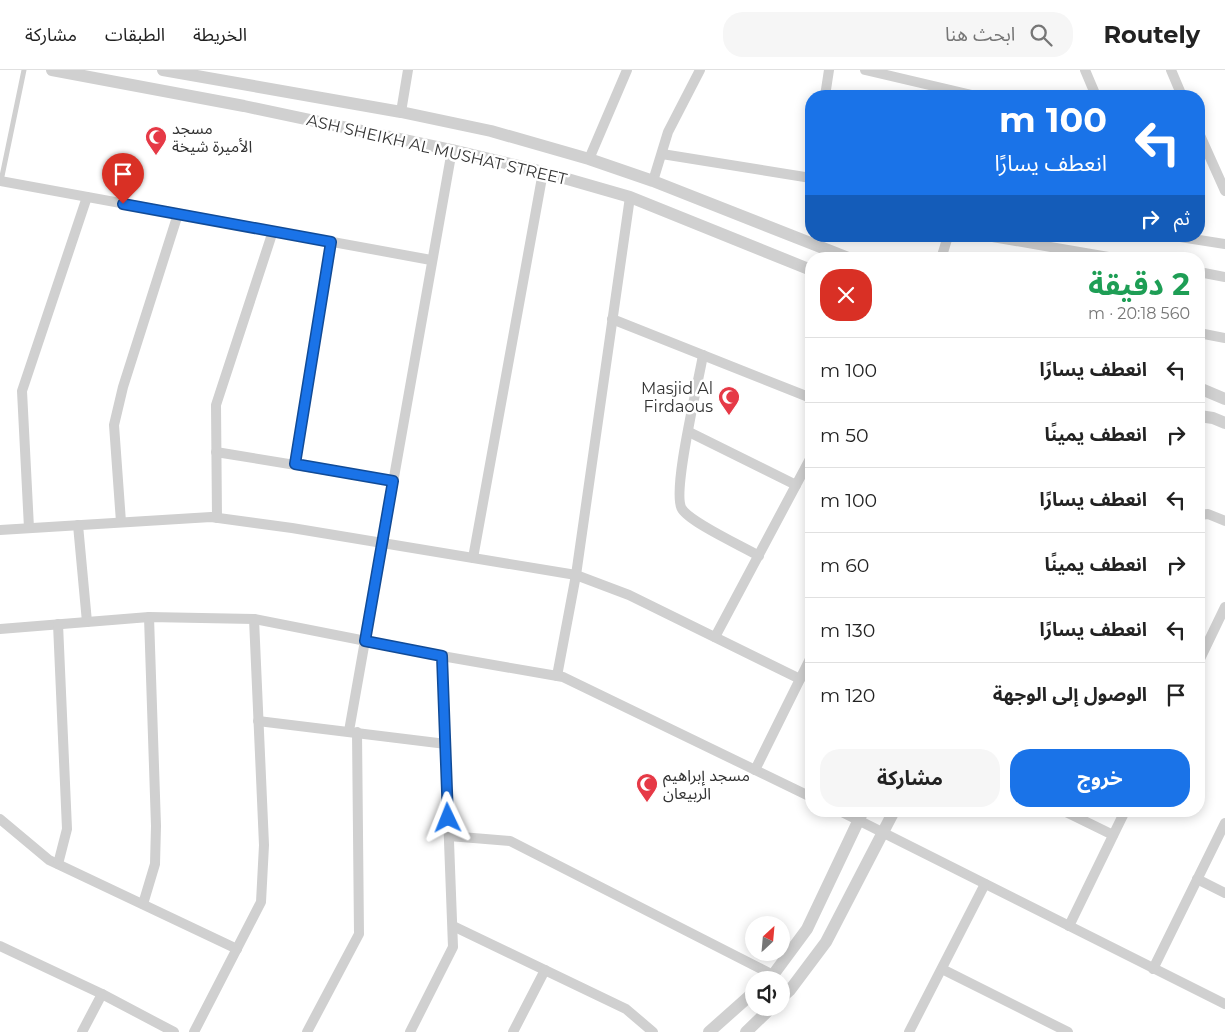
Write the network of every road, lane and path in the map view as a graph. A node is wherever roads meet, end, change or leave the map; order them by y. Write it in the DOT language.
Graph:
graph roads {
  1 [pos="24,70"];
  2 [pos="52,70"];
  3 [pos="162,70"];
  4 [pos="408,70"];
  5 [pos="628,70"];
  6 [pos="700,70"];
  7 [pos="829,70"];
  8 [pos="865,70"];
  9 [pos="1085,70"];
  10 [pos="1171,70"];
  11 [pos="826,90"];
  12 [pos="951,90"];
  13 [pos="1093,90"];
  14 [pos="1179,90"];
  15 [pos="401,112"];
  16 [pos="1205,146"];
  17 [pos="452,150"];
  18 [pos="662,154"];
  19 [pos="589,159"];
  20 [pos="543,172"];
  21 [pos="805,177"];
  22 [pos="0,181"];
  23 [pos="653,181"];
  24 [pos="1225,191"];
  25 [pos="87,197"];
  26 [pos="630,197"];
  27 [pos="178,214"];
  28 [pos="273,231"];
  29 [pos="805,241"];
  30 [pos="1205,241"];
  31 [pos="331,242"];
  32 [pos="808,242"];
  33 [pos="1022,242"];
  34 [pos="1225,244"];
  35 [pos="833,252"];
  36 [pos="1080,252"];
  37 [pos="431,260"];
  38 [pos="805,268"];
  39 [pos="1205,273"];
  40 [pos="1225,276"];
  41 [pos="612,319"];
  42 [pos="1205,334"];
  43 [pos="1225,338"];
  44 [pos="703,356"];
  45 [pos="1205,391"];
  46 [pos="805,396"];
  47 [pos="1225,399"];
  48 [pos="1205,417"];
  49 [pos="1225,423"];
  50 [pos="689,432"];
  51 [pos="216,452"];
  52 [pos="295,464"];
  53 [pos="805,468"];
  54 [pos="393,481"];
  55 [pos="796,485"];
  56 [pos="1205,514"];
  57 [pos="217,518"];
  58 [pos="1225,521"];
  59 [pos="121,522"];
  60 [pos="78,525"];
  61 [pos="29,528"];
  62 [pos="0,530"];
  63 [pos="383,543"];
  64 [pos="759,556"];
  65 [pos="473,558"];
  66 [pos="576,575"];
  67 [pos="1225,607"];
  68 [pos="149,617"];
  69 [pos="254,619"];
  70 [pos="87,622"];
  71 [pos="58,624"];
  72 [pos="0,628"];
  73 [pos="715,637"];
  74 [pos="365,641"];
  75 [pos="1205,649"];
  76 [pos="442,656"];
  77 [pos="805,669"];
  78 [pos="557,676"];
  79 [pos="800,679"];
  80 [pos="258,721"];
  81 [pos="353,731"];
  82 [pos="446,744"];
  83 [pos="755,770"];
  84 [pos="805,794"];
  85 [pos="860,817"];
  86 [pos="862,817"];
  87 [pos="891,817"];
  88 [pos="1076,817"];
  89 [pos="1122,817"];
  90 [pos="0,819"];
  91 [pos="1225,823"];
  92 [pos="884,832"];
  93 [pos="1113,835"];
  94 [pos="449,836"];
  95 [pos="58,864"];
  96 [pos="1197,879"];
  97 [pos="985,884"];
  98 [pos="1225,893"];
  99 [pos="143,904"];
  100 [pos="452,926"];
  101 [pos="1069,926"];
  102 [pos="0,946"];
  103 [pos="236,949"];
  104 [pos="942,969"];
  105 [pos="1153,969"];
  106 [pos="545,970"];
  107 [pos="758,971"];
  108 [pos="776,971"];
  109 [pos="790,990"];
  110 [pos="102,994"];
  111 [pos="745,1000"];
  112 [pos="1225,1004"];
  113 [pos="763,1016"];
  114 [pos="82,1032"];
  115 [pos="174,1032"];
  116 [pos="194,1032"];
  117 [pos="307,1032"];
  118 [pos="410,1032"];
  119 [pos="513,1032"];
  120 [pos="652,1032"];
  121 [pos="709,1032"];
  122 [pos="746,1032"];
  123 [pos="909,1032"];
  124 [pos="1068,1032"];
  1 -- 22 [label="lane"];
  2 -- 17 [label="street, ASH SHEIKH AL MUSHAT STREET"];
  3 -- 15 [label="street, ASH SHEIKH AL MUSHAT STREET"];
  4 -- 15 [label="street"];
  5 -- 19 [label="street"];
  6 -- 18 [label="street"];
  7 -- 11 [label="street"];
  8 -- 12 [label="street"];
  9 -- 13 [label="street"];
  10 -- 14 [label="street"];
  15 -- 19 [label="street, ASH SHEIKH AL MUSHAT STREET"];
  16 -- 24 [label="street"];
  17 -- 20 [label="street, ASH SHEIKH AL MUSHAT STREET"];
  17 -- 37 [label="street"];
  18 -- 21 [label="street"];
  18 -- 23 [label="street"];
  19 -- 23 [label="street, ASH SHEIKH AL MUSHAT STREET"];
  20 -- 26 [label="street, ASH SHEIKH AL MUSHAT STREET"];
  20 -- 65 [label="street"];
  22 -- 25 [label="street"];
  23 -- 29 [label="street, ASH SHEIKH AL MUSHAT STREET"];
  25 -- 27 [label="street"];
  25 -- 61 [label="street"];
  26 -- 38 [label="street, ASH SHEIKH AL MUSHAT STREET"];
  26 -- 41 [label="street"];
  27 -- 28 [label="street"];
  27 -- 59 [label="street"];
  28 -- 31 [label="street"];
  28 -- 51 [label="street"];
  30 -- 34 [label="street"];
  31 -- 37 [label="street"];
  31 -- 52 [label="street"];
  32 -- 35 [label="street, ASH SHEIKH AL MUSHAT STREET"];
  33 -- 36 [label="street"];
  37 -- 54 [label="street"];
  39 -- 40 [label="street"];
  41 -- 44 [label="street"];
  41 -- 66 [label="street"];
  42 -- 43 [label="street"];
  44 -- 46 [label="street"];
  44 -- 50 [label="street"];
  45 -- 47 [label="street"];
  48 -- 49 [label="street"];
  50 -- 55 [label="street"];
  50 -- 64 [label="street"];
  51 -- 52 [label="street"];
  51 -- 57 [label="street"];
  52 -- 54 [label="street"];
  53 -- 55 [label="street"];
  54 -- 63 [label="street"];
  55 -- 64 [label="street"];
  56 -- 58 [label="street"];
  57 -- 59 [label="street"];
  57 -- 63 [label="street"];
  59 -- 60 [label="street"];
  60 -- 61 [label="street"];
  60 -- 70 [label="street"];
  61 -- 62 [label="street"];
  63 -- 65 [label="street"];
  63 -- 74 [label="street"];
  64 -- 73 [label="street"];
  65 -- 66 [label="street"];
  66 -- 73 [label="street"];
  66 -- 78 [label="street"];
  67 -- 75 [label="street"];
  68 -- 69 [label="street"];
  68 -- 70 [label="street"];
  68 -- 99 [label="street"];
  69 -- 74 [label="street"];
  69 -- 80 [label="street"];
  70 -- 71 [label="street"];
  71 -- 72 [label="street"];
  71 -- 95 [label="street"];
  73 -- 79 [label="street"];
  74 -- 76 [label="street"];
  74 -- 81 [label="street"];
  76 -- 78 [label="street"];
  76 -- 82 [label="street"];
  77 -- 79 [label="street"];
  78 -- 83 [label="street"];
  79 -- 83 [label="street"];
  80 -- 81 [label="street"];
  80 -- 103 [label="street"];
  81 -- 82 [label="street"];
  81 -- 117 [label="street"];
  82 -- 94 [label="street"];
  83 -- 84 [label="street"];
  85 -- 108 [label="street"];
  86 -- 92 [label="street"];
  87 -- 92 [label="street"];
  88 -- 93 [label="street"];
  89 -- 93 [label="street"];
  90 -- 95 [label="street"];
  91 -- 96 [label="street"];
  92 -- 97 [label="street"];
  92 -- 109 [label="street"];
  93 -- 101 [label="street"];
  94 -- 100 [label="street"];
  94 -- 107 [label="street"];
  95 -- 99 [label="street"];
  96 -- 98 [label="street"];
  96 -- 105 [label="street"];
  97 -- 101 [label="street"];
  97 -- 104 [label="street"];
  99 -- 103 [label="street"];
  100 -- 106 [label="street"];
  100 -- 118 [label="street"];
  101 -- 105 [label="street"];
  102 -- 110 [label="street"];
  103 -- 116 [label="street"];
  104 -- 123 [label="street"];
  104 -- 124 [label="street"];
  105 -- 112 [label="street"];
  106 -- 119 [label="street"];
  106 -- 120 [label="street"];
  110 -- 114 [label="street"];
  110 -- 115 [label="street"];
  111 -- 121 [label="street"];
  113 -- 122 [label="street"];
}
